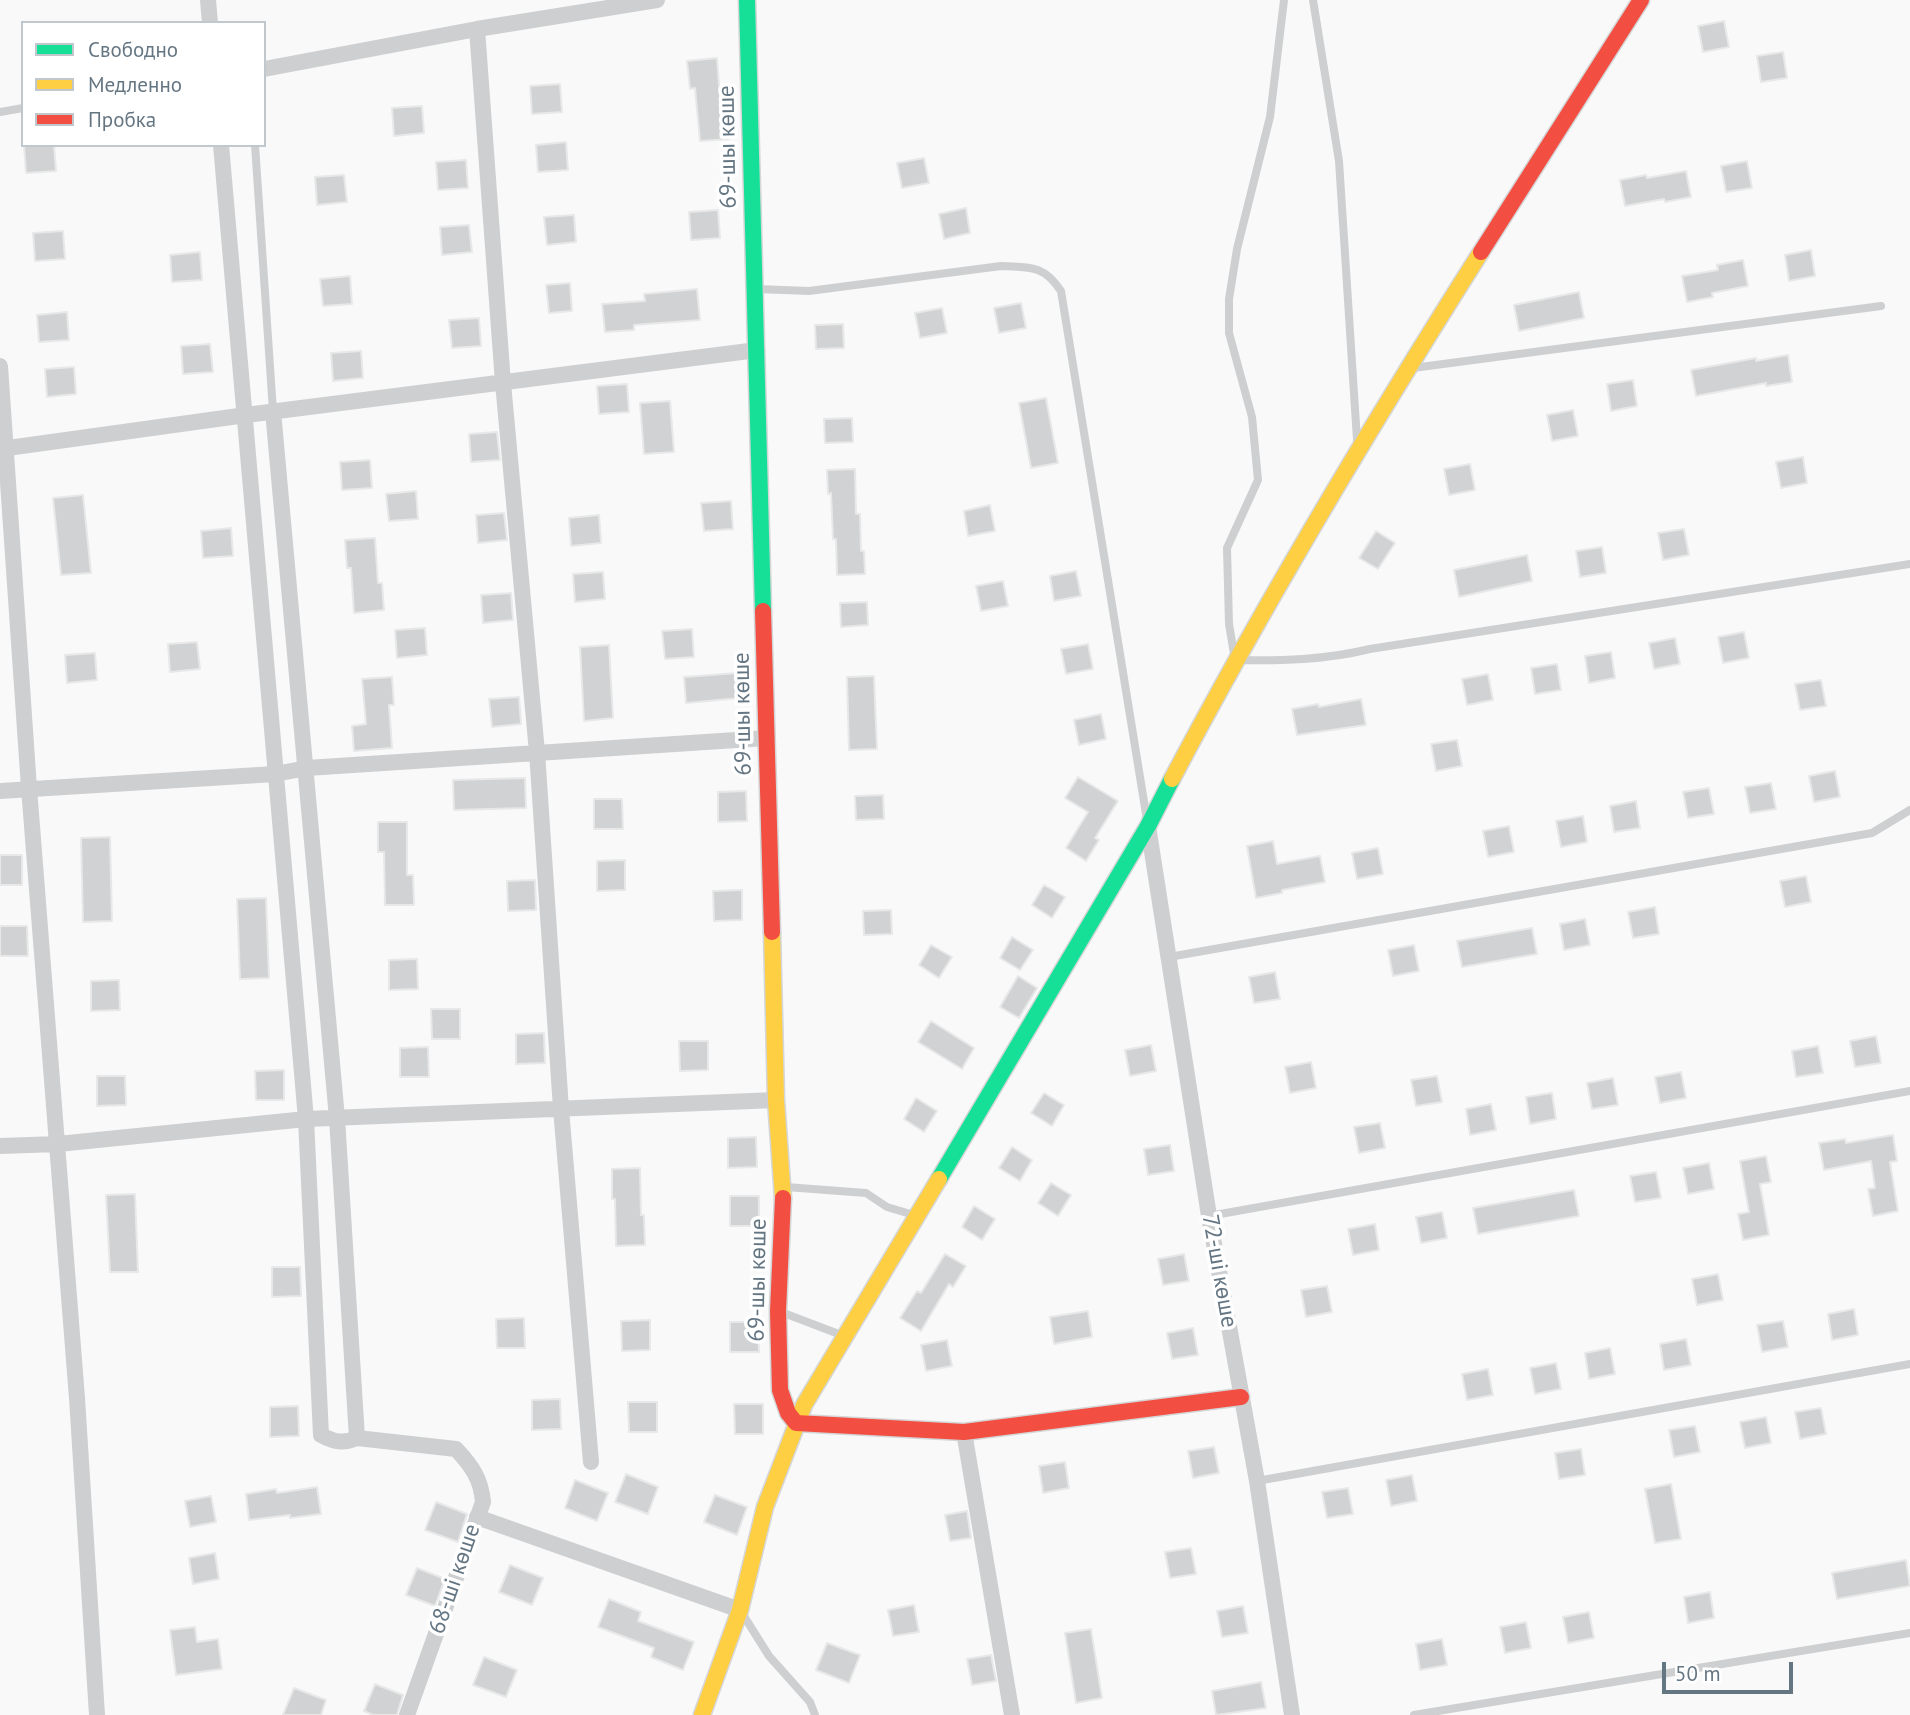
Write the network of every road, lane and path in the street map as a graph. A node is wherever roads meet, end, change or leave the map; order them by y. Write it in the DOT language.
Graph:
graph roads {
  1 [pos="208,0"];
  2 [pos="657,0"];
  3 [pos="747,0"];
  4 [pos="1284,0"];
  5 [pos="1313,0"];
  6 [pos="1641,0"];
  7 [pos="210,21"];
  8 [pos="477,29"];
  9 [pos="266,69"];
  10 [pos="21,108"];
  11 [pos="0,112"];
  12 [pos="220,147"];
  13 [pos="255,147"];
  14 [pos="754,288"];
  15 [pos="1881,306"];
  16 [pos="757,349"];
  17 [pos="0,366"];
  18 [pos="1407,369"];
  19 [pos="503,383"];
  20 [pos="273,411"];
  21 [pos="246,415"];
  22 [pos="3,449"];
  23 [pos="1358,450"];
  24 [pos="1910,564"];
  25 [pos="1235,660"];
  26 [pos="767,738"];
  27 [pos="537,752"];
  28 [pos="307,768"];
  29 [pos="275,774"];
  30 [pos="29,788"];
  31 [pos="0,791"];
  32 [pos="1910,810"];
  33 [pos="1148,826"];
  34 [pos="1168,957"];
  35 [pos="1910,1091"];
  36 [pos="776,1100"];
  37 [pos="561,1109"];
  38 [pos="337,1118"];
  39 [pos="306,1119"];
  40 [pos="58,1144"];
  41 [pos="0,1146"];
  42 [pos="783,1187"];
  43 [pos="915,1216"];
  44 [pos="1209,1216"];
  45 [pos="778,1311"];
  46 [pos="845,1336"];
  47 [pos="1910,1364"];
  48 [pos="1241,1397"];
  49 [pos="796,1423"];
  50 [pos="964,1432"];
  51 [pos="357,1438"];
  52 [pos="591,1462"];
  53 [pos="1257,1481"];
  54 [pos="477,1517"];
  55 [pos="740,1610"];
  56 [pos="1910,1633"];
  57 [pos="97,1715"];
  58 [pos="407,1715"];
  59 [pos="702,1715"];
  60 [pos="815,1715"];
  61 [pos="1012,1715"];
  62 [pos="1292,1715"];
  63 [pos="1414,1715"];
  1 -- 7 [label="street"];
  2 -- 8 [label="street"];
  3 -- 14 [label="street, 69-шы көше"];
  4 -- 25 [label="lane"];
  5 -- 23 [label="lane"];
  6 -- 18 [label="street"];
  8 -- 9 [label="street"];
  8 -- 19 [label="street"];
  10 -- 11 [label="lane"];
  12 -- 21 [label="street"];
  13 -- 20 [label="lane"];
  14 -- 16 [label="street, 69-шы көше"];
  14 -- 33 [label="lane"];
  15 -- 18 [label="lane"];
  16 -- 19 [label="street"];
  16 -- 26 [label="street, 69-шы көше"];
  17 -- 22 [label="street"];
  18 -- 23 [label="street"];
  19 -- 20 [label="street"];
  19 -- 27 [label="street"];
  20 -- 21 [label="street"];
  20 -- 28 [label="street"];
  21 -- 22 [label="street"];
  21 -- 29 [label="street"];
  22 -- 30 [label="street"];
  23 -- 25 [label="street"];
  24 -- 25 [label="lane"];
  25 -- 33 [label="street"];
  26 -- 27 [label="street"];
  26 -- 36 [label="street, 69-шы көше"];
  27 -- 28 [label="street"];
  27 -- 37 [label="street"];
  28 -- 29 [label="street"];
  28 -- 38 [label="street"];
  29 -- 30 [label="street"];
  29 -- 39 [label="street"];
  30 -- 31 [label="street"];
  30 -- 40 [label="street"];
  32 -- 34 [label="lane"];
  33 -- 34 [label="street, 72-ші көше"];
  33 -- 43 [label="street"];
  34 -- 44 [label="street, 72-ші көше"];
  35 -- 44 [label="lane"];
  36 -- 37 [label="street"];
  36 -- 42 [label="street, 69-шы көше"];
  37 -- 38 [label="street"];
  37 -- 52 [label="street"];
  38 -- 39 [label="street"];
  38 -- 51 [label="street"];
  39 -- 40 [label="street"];
  39 -- 51 [label="street"];
  40 -- 41 [label="street"];
  40 -- 57 [label="street"];
  42 -- 43 [label="lane"];
  42 -- 45 [label="street, 69-шы көше"];
  43 -- 46 [label="street"];
  44 -- 48 [label="street, 72-ші көше"];
  45 -- 46 [label="lane"];
  45 -- 49 [label="street, 69-шы көше"];
  46 -- 49 [label="street"];
  47 -- 53 [label="lane"];
  48 -- 50 [label="street"];
  48 -- 53 [label="street, 72-ші көше"];
  49 -- 50 [label="street"];
  49 -- 55 [label="street"];
  50 -- 61 [label="street"];
  51 -- 54 [label="street, 68-ші көше"];
  53 -- 62 [label="street, 72-ші көше"];
  54 -- 55 [label="street"];
  54 -- 58 [label="street, 68-ші көше"];
  55 -- 59 [label="street"];
  55 -- 60 [label="lane"];
  56 -- 63 [label="lane"];
}
